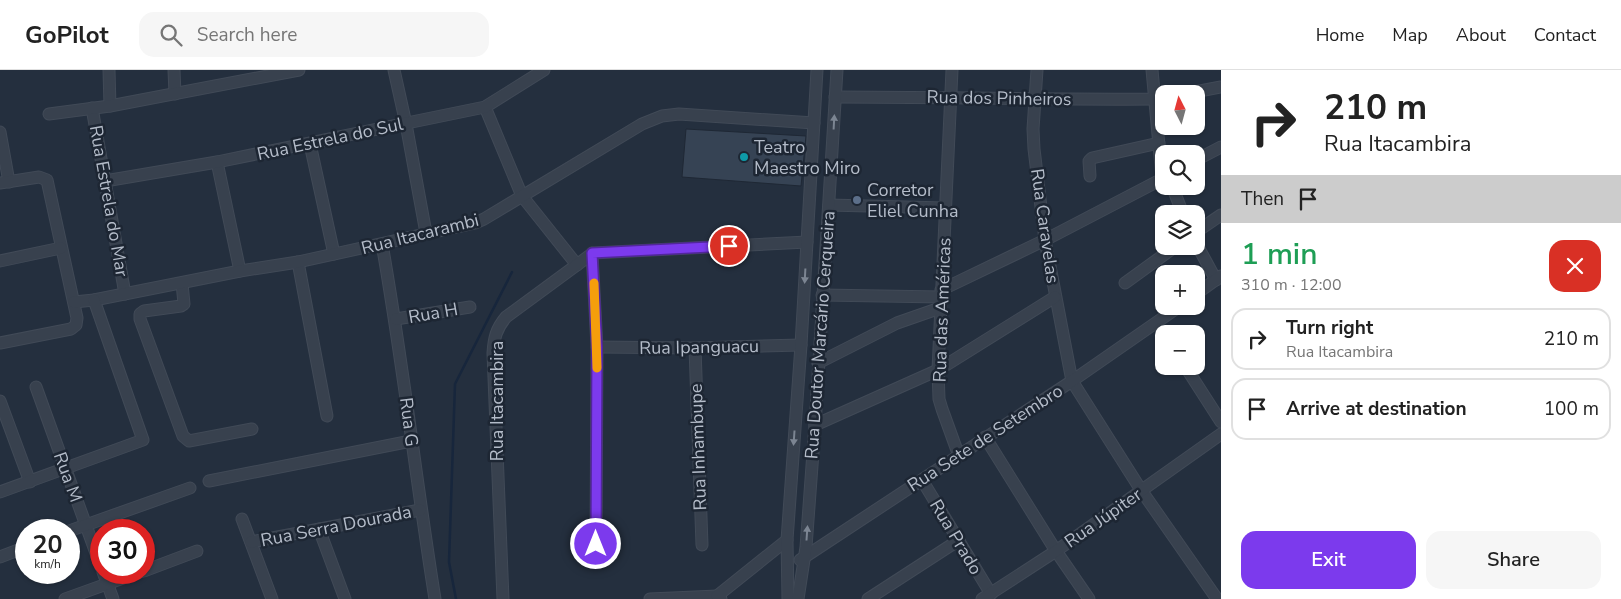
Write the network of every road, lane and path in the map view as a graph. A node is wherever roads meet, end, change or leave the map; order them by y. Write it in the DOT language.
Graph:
graph roads {
  1 [pos="109,70"];
  2 [pos="174,70"];
  3 [pos="299,70"];
  4 [pos="394,70"];
  5 [pos="544,70"];
  6 [pos="817,70"];
  7 [pos="837,70"];
  8 [pos="952,70"];
  9 [pos="1037,70"];
  10 [pos="1152,70"];
  11 [pos="1156,85"];
  12 [pos="1221,87"];
  13 [pos="1205,90"];
  14 [pos="175,94"];
  15 [pos="835,97"];
  16 [pos="951,97"];
  17 [pos="1155,98"];
  18 [pos="1035,100"];
  19 [pos="110,106"];
  20 [pos="485,107"];
  21 [pos="92,108"];
  22 [pos="49,114"];
  23 [pos="814,123"];
  24 [pos="406,124"];
  25 [pos="0,132"];
  26 [pos="1159,135"];
  27 [pos="1159,143"];
  28 [pos="310,144"];
  29 [pos="1221,147"];
  30 [pos="1205,155"];
  31 [pos="217,162"];
  32 [pos="1090,176"];
  33 [pos="105,181"];
  34 [pos="5,182"];
  35 [pos="1155,182"];
  36 [pos="810,192"];
  37 [pos="830,193"];
  38 [pos="522,196"];
  39 [pos="829,206"];
  40 [pos="945,208"];
  41 [pos="1221,216"];
  42 [pos="808,218"];
  43 [pos="827,222"];
  44 [pos="1205,226"];
  45 [pos="426,233"];
  46 [pos="1045,240"];
  47 [pos="807,242"];
  48 [pos="382,244"];
  49 [pos="61,248"];
  50 [pos="592,253"];
  51 [pos="334,254"];
  52 [pos="1163,255"];
  53 [pos="1204,255"];
  54 [pos="0,261"];
  55 [pos="298,262"];
  56 [pos="577,265"];
  57 [pos="240,270"];
  58 [pos="1218,278"];
  59 [pos="182,283"];
  60 [pos="1124,283"];
  61 [pos="1205,287"];
  62 [pos="125,294"];
  63 [pos="822,295"];
  64 [pos="1055,297"];
  65 [pos="941,298"];
  66 [pos="94,300"];
  67 [pos="74,302"];
  68 [pos="470,307"];
  69 [pos="1168,315"];
  70 [pos="396,320"];
  71 [pos="1158,323"];
  72 [pos="0,343"];
  73 [pos="801,345"];
  74 [pos="597,347"];
  75 [pos="695,348"];
  76 [pos="818,363"];
  77 [pos="938,370"];
  78 [pos="1191,375"];
  79 [pos="1072,381"];
  80 [pos="36,387"];
  81 [pos="0,401"];
  82 [pos="326,416"];
  83 [pos="1221,422"];
  84 [pos="814,425"];
  85 [pos="252,429"];
  86 [pos="1221,434"];
  87 [pos="985,437"];
  88 [pos="411,441"];
  89 [pos="959,456"];
  90 [pos="65,469"];
  91 [pos="922,480"];
  92 [pos="209,481"];
  93 [pos="30,482"];
  94 [pos="190,488"];
  95 [pos="1141,490"];
  96 [pos="0,492"];
  97 [pos="420,510"];
  98 [pos="242,518"];
  99 [pos="86,525"];
  100 [pos="80,527"];
  101 [pos="319,530"];
  102 [pos="90,536"];
  103 [pos="787,540"];
  104 [pos="959,540"];
  105 [pos="251,542"];
  106 [pos="596,544"];
  107 [pos="702,545"];
  108 [pos="15,551"];
  109 [pos="1056,551"];
  110 [pos="197,552"];
  111 [pos="0,557"];
  112 [pos="804,558"];
  113 [pos="788,566"];
  114 [pos="155,567"];
  115 [pos="108,584"];
  116 [pos="986,596"];
  117 [pos="1215,596"];
  118 [pos="719,598"];
  119 [pos="65,599"];
  120 [pos="113,599"];
  121 [pos="272,599"];
  122 [pos="345,599"];
  123 [pos="435,599"];
  124 [pos="503,599"];
  125 [pos="650,599"];
  126 [pos="788,599"];
  127 [pos="798,599"];
  128 [pos="868,599"];
  129 [pos="1089,599"];
  1 -- 19 [label="street"];
  2 -- 14 [label="street"];
  3 -- 14 [label="street"];
  4 -- 24 [label="street"];
  5 -- 20 [label="street, Rua Estrela do Sul"];
  6 -- 23 [label="street, Rua Doutor Marcário Cerqueira"];
  7 -- 15 [label="street, Rua Doutor Marcário Cerqueira"];
  8 -- 16 [label="street, Rua das Américas"];
  9 -- 18 [label="street, Rua Caravelas"];
  10 -- 11 [label="street"];
  12 -- 13 [label="street"];
  14 -- 19 [label="street"];
  15 -- 16 [label="street, Rua dos Pinheiros"];
  37 -- 15 [label="street, Rua Doutor Marcário Cerqueira, one-way"];
  16 -- 18 [label="street, Rua dos Pinheiros"];
  16 -- 40 [label="street, Rua das Américas"];
  17 -- 18 [label="street, Rua dos Pinheiros"];
  18 -- 46 [label="street, Rua Caravelas"];
  19 -- 21 [label="street"];
  20 -- 24 [label="street, Rua Estrela do Sul"];
  20 -- 38 [label="street"];
  21 -- 22 [label="street"];
  21 -- 33 [label="street, Rua Estrela do Mar"];
  23 -- 36 [label="street, Rua Doutor Marcário Cerqueira"];
  23 -- 38 [label="street, Rua Itacarambi"];
  24 -- 28 [label="street, Rua Estrela do Sul"];
  24 -- 45 [label="street"];
  25 -- 34 [label="street"];
  26 -- 27 [label="street"];
  27 -- 32 [label="street"];
  28 -- 31 [label="street, Rua Estrela do Sul"];
  28 -- 51 [label="street"];
  29 -- 30 [label="street"];
  31 -- 33 [label="street, Rua Estrela do Sul"];
  31 -- 57 [label="street"];
  33 -- 62 [label="street, Rua Estrela do Mar"];
  34 -- 49 [label="street"];
  35 -- 46 [label="street"];
  36 -- 37 [label="street"];
  36 -- 42 [label="street, Rua Doutor Marcário Cerqueira"];
  37 -- 39 [label="street, Rua Doutor Marcário Cerqueira"];
  38 -- 45 [label="street, Rua Itacarambi"];
  38 -- 56 [label="street"];
  39 -- 40 [label="street"];
  39 -- 43 [label="street, Rua Doutor Marcário Cerqueira"];
  40 -- 65 [label="street, Rua das Américas"];
  41 -- 44 [label="street"];
  42 -- 43 [label="street"];
  42 -- 47 [label="street, Rua Doutor Marcário Cerqueira"];
  43 -- 63 [label="street, Rua Doutor Marcário Cerqueira"];
  45 -- 48 [label="street, Rua Itacarambi"];
  46 -- 64 [label="street, Rua Caravelas"];
  46 -- 65 [label="street"];
  47 -- 50 [label="street"];
  47 -- 73 [label="street, Rua Doutor Marcário Cerqueira, one-way"];
  48 -- 51 [label="street, Rua Itacarambi"];
  48 -- 70 [label="street, Rua G"];
  49 -- 54 [label="street"];
  49 -- 67 [label="street"];
  50 -- 56 [label="street, Rua Itacambira"];
  50 -- 74 [label="street"];
  51 -- 55 [label="street, Rua Itacarambi"];
  52 -- 60 [label="street"];
  53 -- 58 [label="street"];
  55 -- 57 [label="street, Rua Itacarambi"];
  55 -- 82 [label="street"];
  56 -- 124 [label="street, Rua Itacambira"];
  57 -- 59 [label="street, Rua Itacarambi"];
  58 -- 61 [label="street"];
  59 -- 62 [label="street, Rua Itacarambi"];
  59 -- 85 [label="street"];
  62 -- 66 [label="street, Rua Itacarambi"];
  63 -- 65 [label="street"];
  63 -- 76 [label="street, Rua Doutor Marcário Cerqueira"];
  64 -- 77 [label="street"];
  64 -- 79 [label="street, Rua Caravelas"];
  65 -- 76 [label="street"];
  65 -- 77 [label="street, Rua das Américas"];
  66 -- 67 [label="street, Rua Itacarambi"];
  66 -- 90 [label="street"];
  67 -- 72 [label="street"];
  68 -- 70 [label="street, Rua H"];
  69 -- 71 [label="street, Rua Sete de Setembro"];
  70 -- 88 [label="street, Rua G"];
  71 -- 79 [label="street, Rua Sete de Setembro"];
  73 -- 75 [label="street, Rua Ipanguacu"];
  73 -- 103 [label="street, Rua Doutor Marcário Cerqueira, one-way"];
  74 -- 75 [label="street, Rua Ipanguacu"];
  74 -- 106 [label="street"];
  75 -- 107 [label="street, Rua Inhambupe"];
  76 -- 84 [label="street, Rua Doutor Marcário Cerqueira"];
  77 -- 84 [label="street"];
  77 -- 89 [label="street, Rua das Américas"];
  78 -- 83 [label="street"];
  79 -- 87 [label="street, Rua Sete de Setembro"];
  79 -- 95 [label="street"];
  80 -- 90 [label="street, Rua M"];
  81 -- 93 [label="street"];
  112 -- 84 [label="street, Rua Doutor Marcário Cerqueira, one-way"];
  86 -- 95 [label="street, Rua Júpiter"];
  87 -- 89 [label="street, Rua Sete de Setembro"];
  87 -- 109 [label="street"];
  88 -- 92 [label="street"];
  88 -- 97 [label="street, Rua G"];
  89 -- 91 [label="street, Rua Sete de Setembro"];
  90 -- 93 [label="street"];
  90 -- 99 [label="street, Rua M"];
  91 -- 104 [label="street, Rua Prado"];
  91 -- 112 [label="street, Rua Sete de Setembro"];
  93 -- 96 [label="street"];
  94 -- 99 [label="street"];
  95 -- 109 [label="street, Rua Júpiter"];
  95 -- 117 [label="street"];
  97 -- 101 [label="street, Rua Serra Dourada"];
  97 -- 123 [label="street, Rua G"];
  98 -- 105 [label="street"];
  99 -- 100 [label="street"];
  99 -- 102 [label="street, Rua M"];
  101 -- 105 [label="street, Rua Serra Dourada"];
  101 -- 122 [label="street"];
  103 -- 113 [label="street, Rua Doutor Marcário Cerqueira"];
  103 -- 118 [label="street"];
  104 -- 116 [label="street, Rua Prado"];
  104 -- 128 [label="street"];
  105 -- 121 [label="street"];
  108 -- 111 [label="street"];
  109 -- 116 [label="street, Rua Júpiter"];
  109 -- 129 [label="street"];
  110 -- 114 [label="street"];
  112 -- 113 [label="street, Rua Sete de Setembro"];
  112 -- 127 [label="street, Rua Doutor Marcário Cerqueira"];
  113 -- 126 [label="street, Rua Doutor Marcário Cerqueira"];
  115 -- 119 [label="street"];
  115 -- 120 [label="street"];
  118 -- 125 [label="street"];
}
